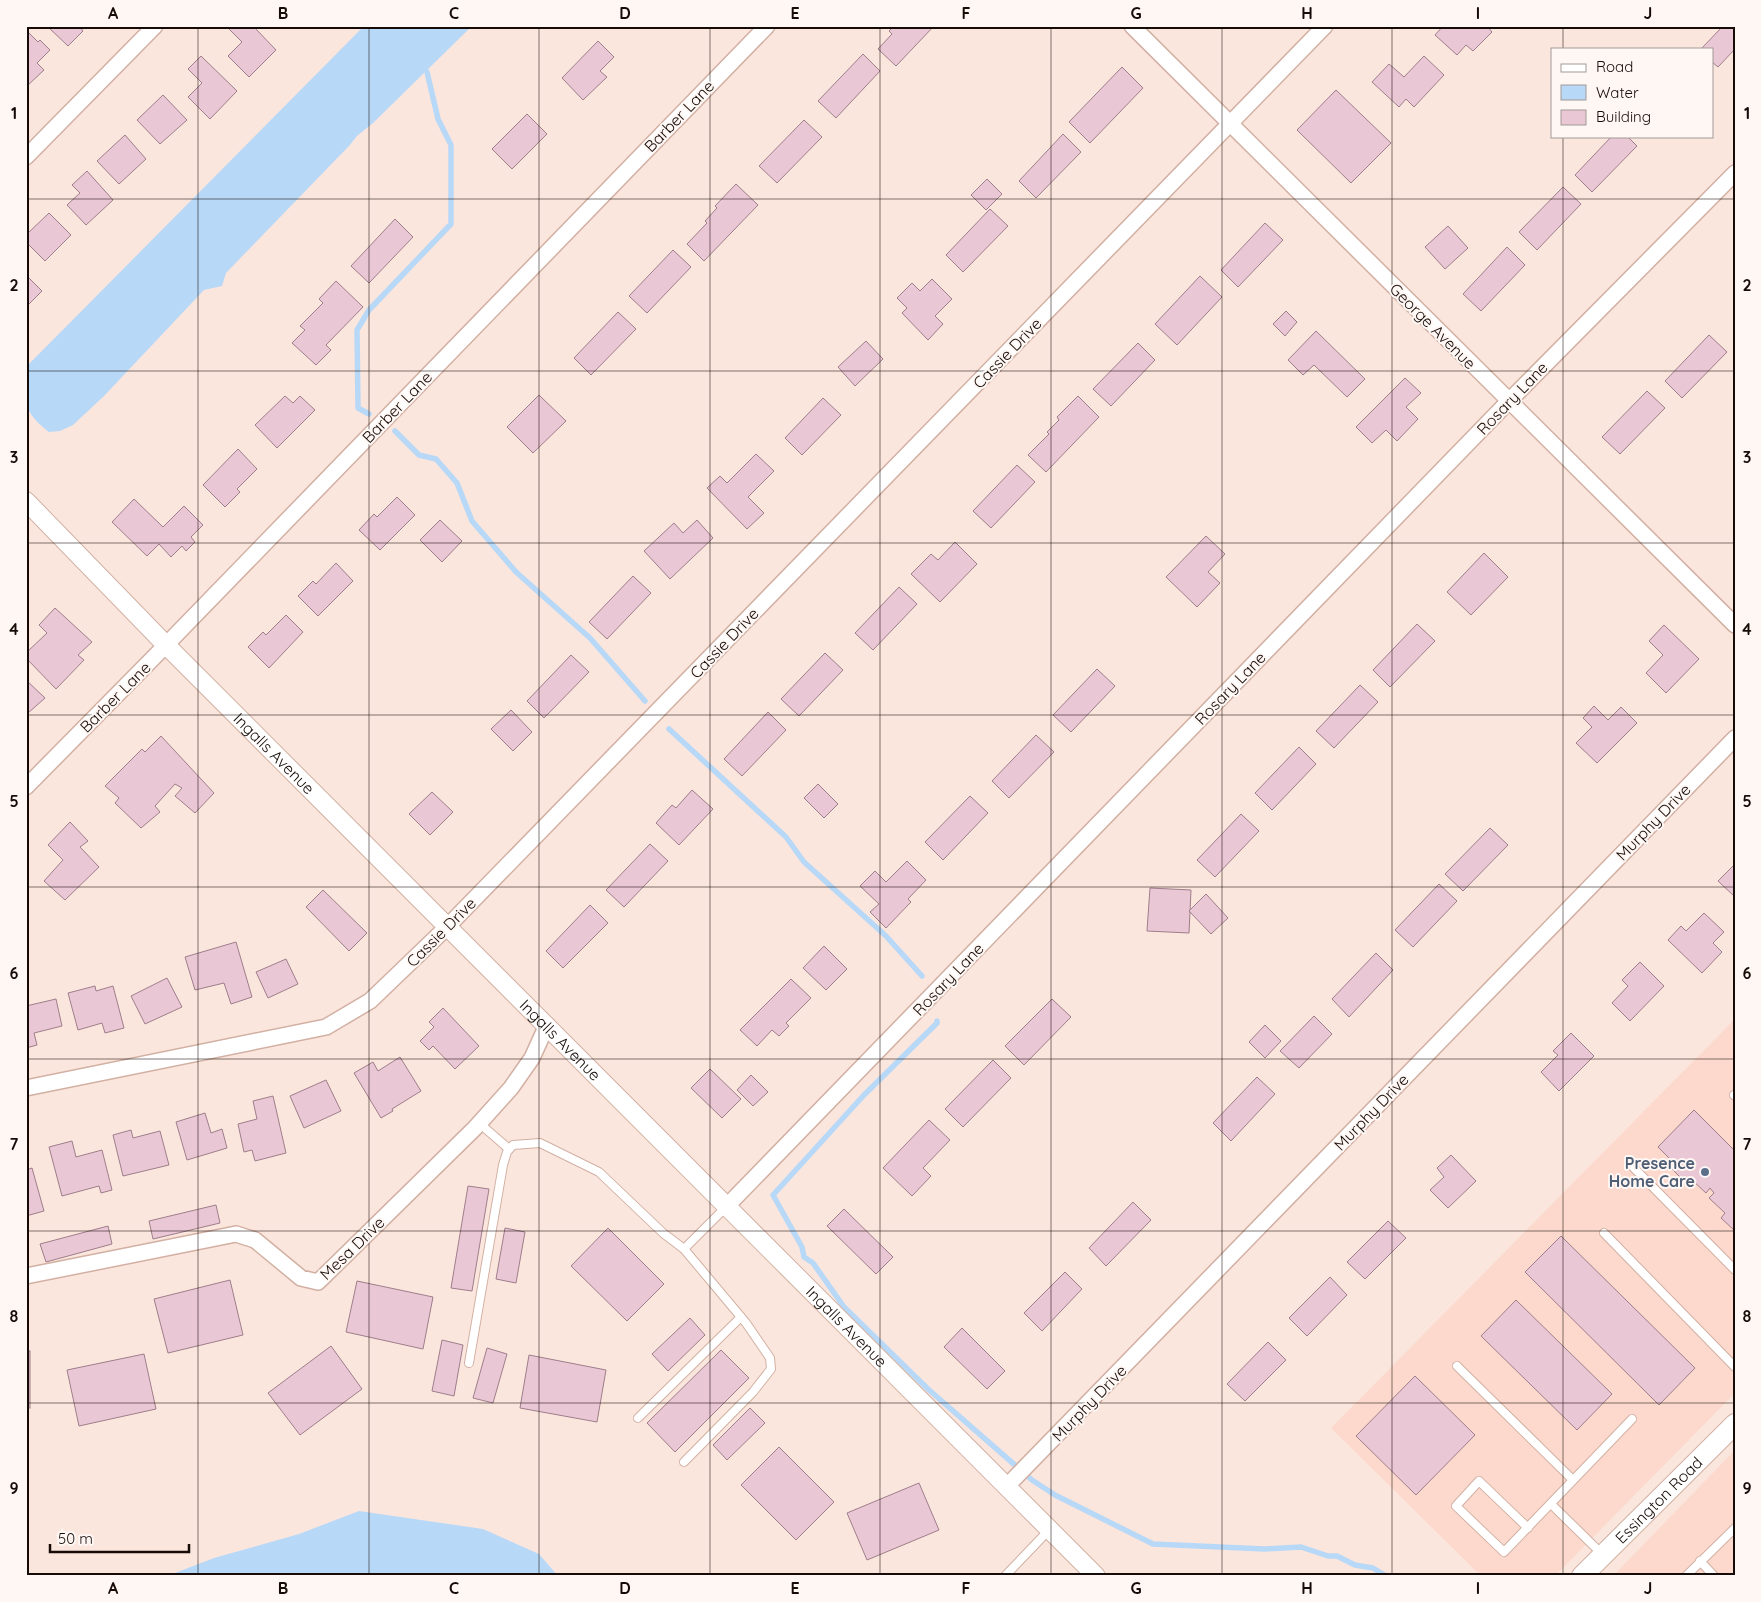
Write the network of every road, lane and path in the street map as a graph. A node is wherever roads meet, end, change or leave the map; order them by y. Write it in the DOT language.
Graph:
graph roads {
  1 [pos="155,26"];
  2 [pos="767,26"];
  3 [pos="1132,26"];
  4 [pos="1325,26"];
  5 [pos="1230,124"];
  6 [pos="26,158"];
  7 [pos="1735,172"];
  8 [pos="1509,401"];
  9 [pos="26,501"];
  10 [pos="1735,625"];
  11 [pos="166,645"];
  12 [pos="1735,738"];
  13 [pos="26,787"];
  14 [pos="447,927"];
  15 [pos="547,1025"];
  16 [pos="26,1088"];
  17 [pos="479,1123"];
  18 [pos="509,1149"];
  19 [pos="1631,1165"];
  20 [pos="727,1206"];
  21 [pos="1604,1233"];
  22 [pos="684,1249"];
  23 [pos="1735,1270"];
  24 [pos="26,1276"];
  25 [pos="741,1317"];
  26 [pos="469,1363"];
  27 [pos="1457,1366"];
  28 [pos="1735,1367"];
  29 [pos="638,1418"];
  30 [pos="1632,1419"];
  31 [pos="1735,1424"];
  32 [pos="684,1462"];
  33 [pos="1573,1480"];
  34 [pos="1007,1486"];
  35 [pos="1551,1504"];
  36 [pos="1528,1528"];
  37 [pos="1735,1528"];
  38 [pos="1050,1529"];
  39 [pos="1603,1555"];
  40 [pos="1700,1561"];
  41 [pos="1094,1575"];
  42 [pos="1005,1576"];
  43 [pos="1582,1576"];
  44 [pos="1686,1576"];
  45 [pos="1714,1576"];
  1 -- 6 [label="street"];
  2 -- 11 [label="street, Barber Lane"];
  3 -- 5 [label="street, George Avenue"];
  4 -- 5 [label="street, Cassie Drive"];
  5 -- 8 [label="street, George Avenue"];
  5 -- 14 [label="street, Cassie Drive"];
  7 -- 8 [label="street, Rosary Lane"];
  8 -- 10 [label="street, George Avenue"];
  8 -- 20 [label="street, Rosary Lane"];
  9 -- 11 [label="street, Ingalls Avenue"];
  11 -- 13 [label="street, Barber Lane"];
  11 -- 14 [label="street, Ingalls Avenue"];
  12 -- 34 [label="street, Murphy Drive"];
  14 -- 15 [label="street, Ingalls Avenue"];
  14 -- 16 [label="street, Cassie Drive"];
  15 -- 17 [label="street, Mesa Drive"];
  15 -- 20 [label="street, Ingalls Avenue"];
  17 -- 18 [label="lane"];
  17 -- 24 [label="street, Mesa Drive"];
  18 -- 22 [label="lane"];
  18 -- 26 [label="lane"];
  19 -- 23 [label="lane"];
  20 -- 22 [label="lane"];
  20 -- 34 [label="street, Ingalls Avenue"];
  21 -- 28 [label="lane"];
  22 -- 25 [label="lane"];
  25 -- 29 [label="lane"];
  25 -- 32 [label="lane"];
  27 -- 33 [label="lane"];
  30 -- 33 [label="lane"];
  31 -- 39 [label="main road, Essington Road"];
  33 -- 35 [label="lane"];
  34 -- 38 [label="street, Ingalls Avenue"];
  35 -- 36 [label="lane"];
  35 -- 39 [label="lane"];
  36 -- 36 [label="lane"];
  37 -- 40 [label="lane"];
  38 -- 41 [label="street, Ingalls Avenue"];
  38 -- 42 [label="lane"];
  39 -- 43 [label="main road, Essington Road"];
  40 -- 44 [label="lane"];
  40 -- 45 [label="lane"];
}
